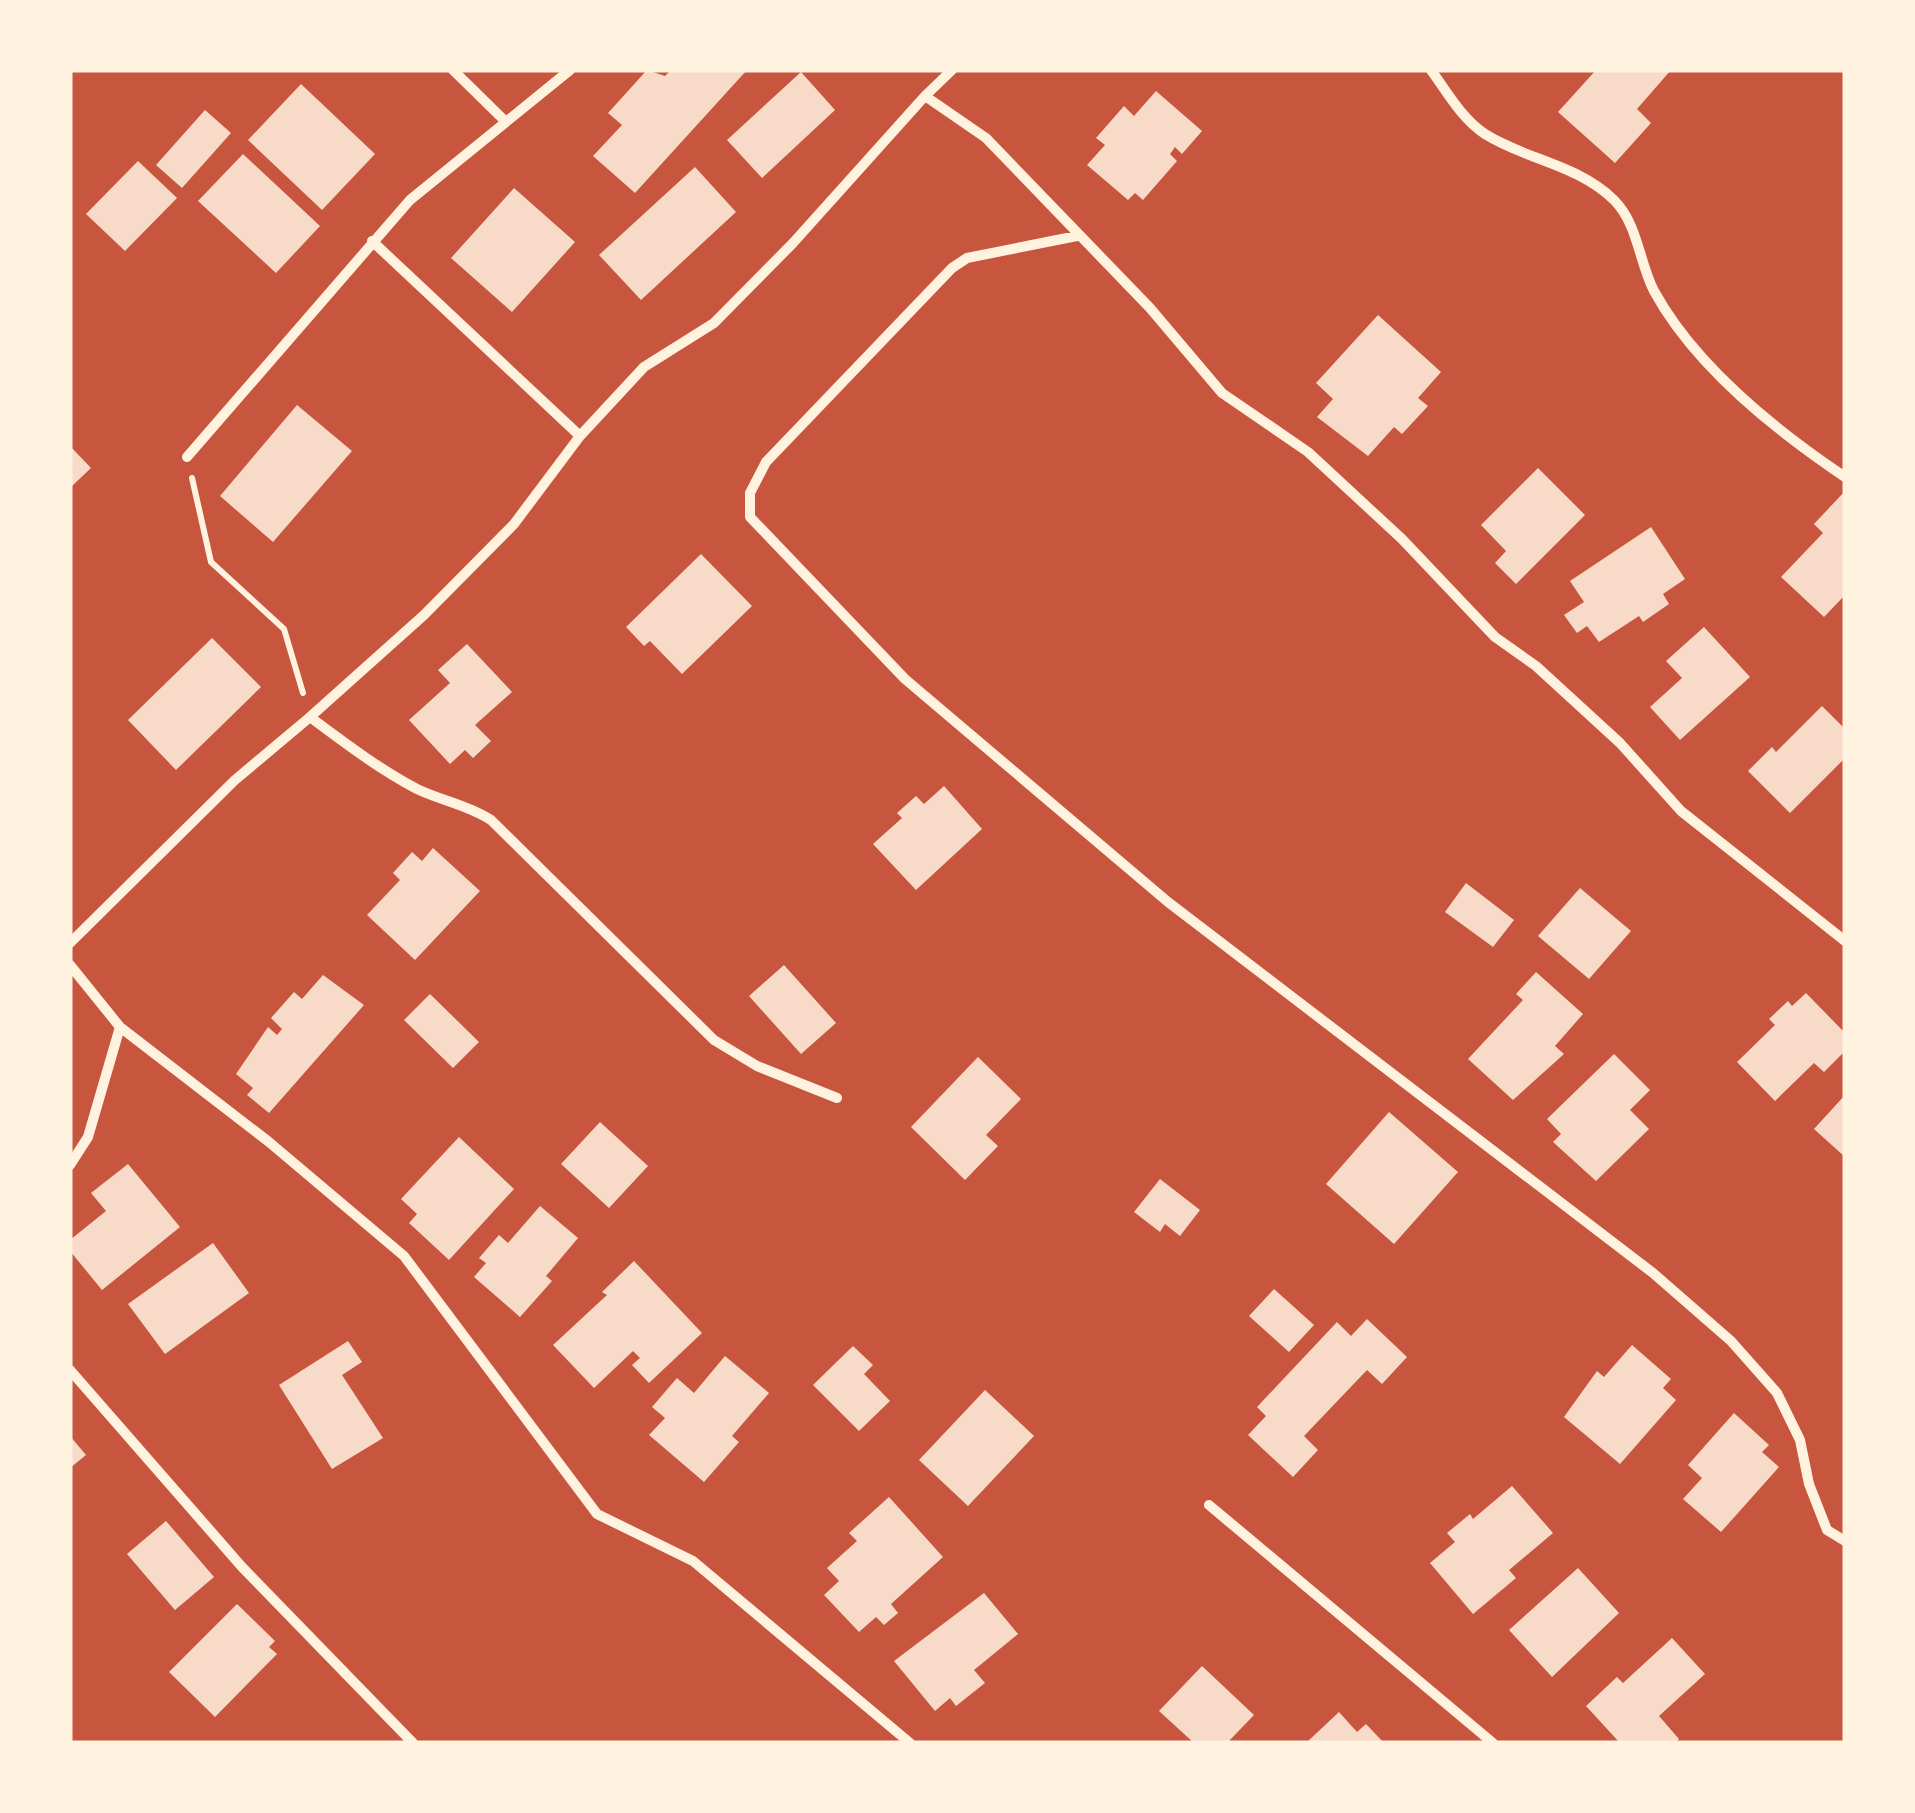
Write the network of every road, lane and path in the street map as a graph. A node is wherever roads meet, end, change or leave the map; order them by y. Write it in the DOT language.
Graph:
graph roads {
  1 [pos="453,70"];
  2 [pos="570,70"];
  3 [pos="952,70"];
  4 [pos="1431,70"];
  5 [pos="924,96"];
  6 [pos="505,121"];
  7 [pos="1077,236"];
  8 [pos="372,240"];
  9 [pos="580,436"];
  10 [pos="187,457"];
  11 [pos="1845,477"];
  12 [pos="310,717"];
  13 [pos="1845,941"];
  14 [pos="70,942"];
  15 [pos="70,965"];
  16 [pos="120,1027"];
  17 [pos="836,1098"];
  18 [pos="70,1166"];
  19 [pos="70,1370"];
  20 [pos="1209,1505"];
  21 [pos="1845,1541"];
  22 [pos="413,1743"];
  23 [pos="910,1743"];
  24 [pos="1493,1743"];
  1 -- 6 [label="street"];
  2 -- 6 [label="street"];
  3 -- 5 [label="street"];
  4 -- 11 [label="street"];
  5 -- 7 [label="street"];
  5 -- 9 [label="street"];
  6 -- 8 [label="street"];
  7 -- 13 [label="street"];
  7 -- 21 [label="street"];
  8 -- 9 [label="street"];
  8 -- 10 [label="street"];
  9 -- 12 [label="street"];
  10 -- 12 [label="path"];
  12 -- 14 [label="street"];
  12 -- 17 [label="street"];
  15 -- 16 [label="street"];
  16 -- 18 [label="street"];
  16 -- 23 [label="street"];
  19 -- 22 [label="street"];
  20 -- 24 [label="street"];
}
